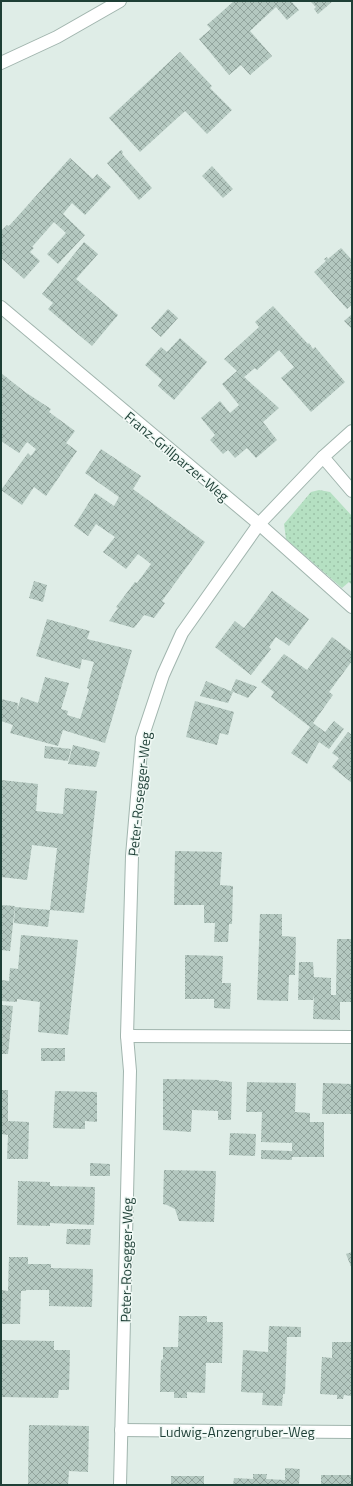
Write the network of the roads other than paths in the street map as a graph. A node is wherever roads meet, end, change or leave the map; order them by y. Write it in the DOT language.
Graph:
graph roads {
  1 [pos="120,1"];
  2 [pos="1,63"];
  3 [pos="1,307"];
  4 [pos="352,430"];
  5 [pos="323,457"];
  6 [pos="352,491"];
  7 [pos="259,524"];
  8 [pos="352,607"];
  9 [pos="128,1036"];
  10 [pos="352,1037"];
  11 [pos="121,1430"];
  12 [pos="352,1432"];
  13 [pos="120,1485"];
  1 -- 2 [label="street"];
  3 -- 7 [label="street, Franz-Grillparzer-Weg"];
  4 -- 5 [label="street, Peter-Rosegger-Weg"];
  5 -- 6 [label="street"];
  5 -- 7 [label="street, Peter-Rosegger-Weg"];
  7 -- 8 [label="street, Franz-Grillparzer-Weg"];
  7 -- 9 [label="street, Peter-Rosegger-Weg"];
  9 -- 10 [label="street"];
  9 -- 11 [label="street, Peter-Rosegger-Weg"];
  11 -- 12 [label="street, Ludwig-Anzengruber-Weg"];
  11 -- 13 [label="street, Peter-Rosegger-Weg"];
}
